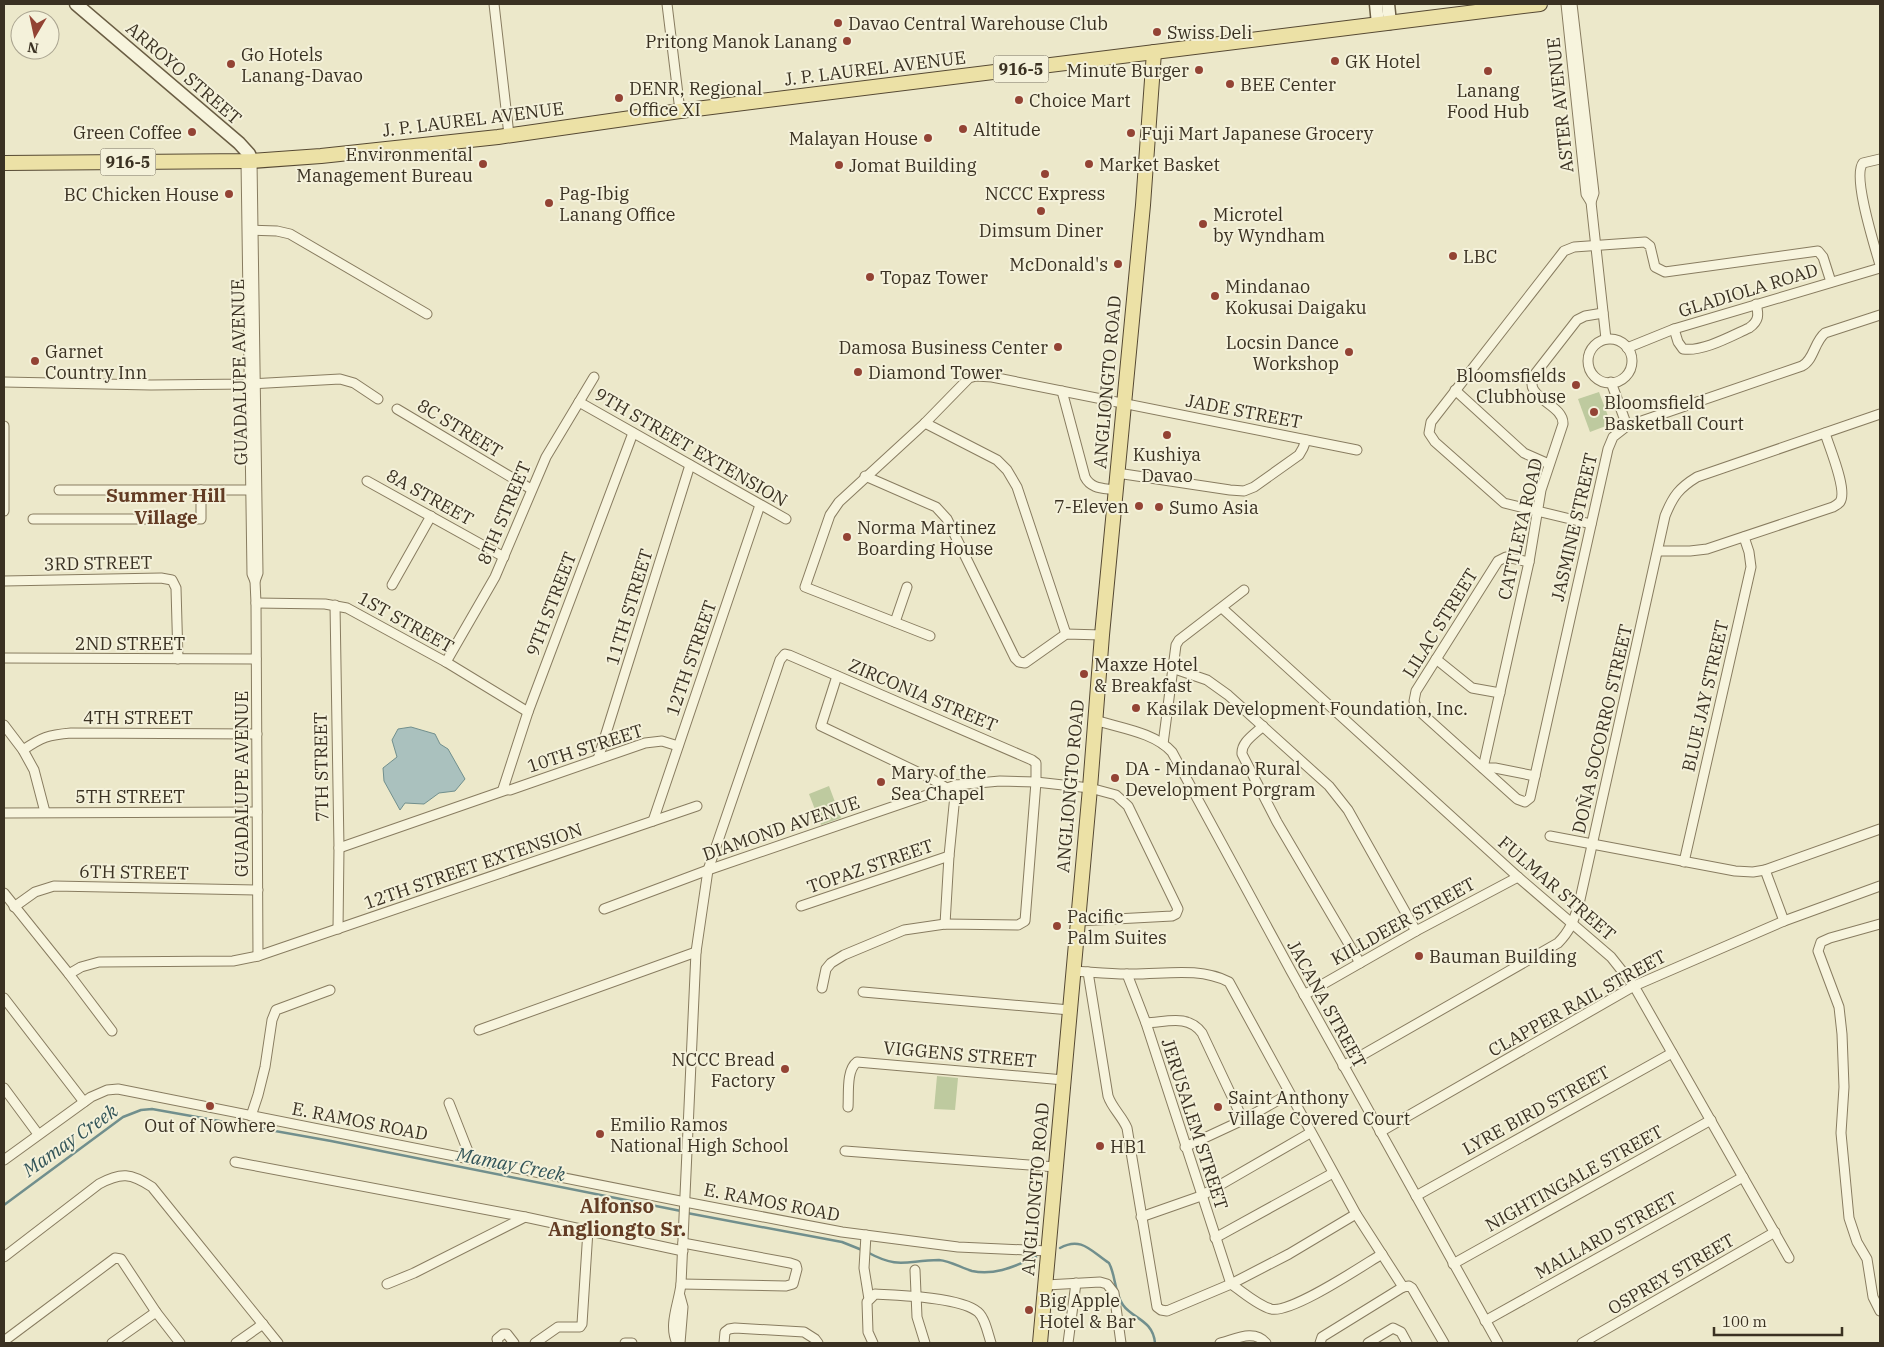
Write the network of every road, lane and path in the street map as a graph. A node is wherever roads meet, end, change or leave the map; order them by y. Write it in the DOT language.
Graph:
graph roads {
  1 [pos="76,4"];
  2 [pos="494,4"];
  3 [pos="667,4"];
  4 [pos="1376,4"];
  5 [pos="1388,4"];
  6 [pos="1540,4"];
  7 [pos="1566,4"];
  8 [pos="1572,4"];
  9 [pos="1384,23"];
  10 [pos="1154,52"];
  11 [pos="1578,81"];
  12 [pos="680,111"];
  13 [pos="510,135"];
  14 [pos="248,157"];
  15 [pos="1880,159"];
  16 [pos="4,163"];
  17 [pos="250,230"];
  18 [pos="1595,245"];
  19 [pos="1880,266"];
  20 [pos="1830,282"];
  21 [pos="1756,304"];
  22 [pos="1603,313"];
  23 [pos="427,314"];
  24 [pos="1880,315"];
  25 [pos="1674,329"];
  26 [pos="1606,339"];
  27 [pos="1627,348"];
  28 [pos="594,378"];
  29 [pos="4,382"];
  30 [pos="1611,382"];
  31 [pos="252,383"];
  32 [pos="1455,390"];
  33 [pos="1062,392"];
  34 [pos="378,398"];
  35 [pos="579,402"];
  36 [pos="1124,403"];
  37 [pos="397,409"];
  38 [pos="1880,414"];
  39 [pos="925,423"];
  40 [pos="4,426"];
  41 [pos="1627,426"];
  42 [pos="633,433"];
  43 [pos="1824,433"];
  44 [pos="1306,440"];
  45 [pos="1357,450"];
  46 [pos="1549,464"];
  47 [pos="690,465"];
  48 [pos="1117,473"];
  49 [pos="866,476"];
  50 [pos="367,481"];
  51 [pos="531,489"];
  52 [pos="59,490"];
  53 [pos="201,490"];
  54 [pos="254,490"];
  55 [pos="1116,490"];
  56 [pos="760,505"];
  57 [pos="4,511"];
  58 [pos="1538,512"];
  59 [pos="431,516"];
  60 [pos="786,519"];
  61 [pos="33,520"];
  62 [pos="1591,524"];
  63 [pos="1744,537"];
  64 [pos="1658,551"];
  65 [pos="504,557"];
  66 [pos="1529,562"];
  67 [pos="4,581"];
  68 [pos="392,585"];
  69 [pos="907,587"];
  70 [pos="1244,590"];
  71 [pos="256,603"];
  72 [pos="335,605"];
  73 [pos="1222,608"];
  74 [pos="895,622"];
  75 [pos="1066,634"];
  76 [pos="1102,635"];
  77 [pos="930,636"];
  78 [pos="4,658"];
  79 [pos="178,659"];
  80 [pos="256,659"];
  81 [pos="1436,659"];
  82 [pos="446,662"];
  83 [pos="1172,668"];
  84 [pos="837,676"];
  85 [pos="1500,694"];
  86 [pos="528,712"];
  87 [pos="1095,720"];
  88 [pos="4,725"];
  89 [pos="1263,726"];
  90 [pos="257,734"];
  91 [pos="1163,744"];
  92 [pos="678,746"];
  93 [pos="23,750"];
  94 [pos="598,760"];
  95 [pos="1483,768"];
  96 [pos="1534,776"];
  97 [pos="1036,782"];
  98 [pos="956,785"];
  99 [pos="945,787"];
  100 [pos="1090,788"];
  101 [pos="505,789"];
  102 [pos="1527,802"];
  103 [pos="697,806"];
  104 [pos="46,812"];
  105 [pos="257,812"];
  106 [pos="4,813"];
  107 [pos="653,822"];
  108 [pos="1880,829"];
  109 [pos="1550,836"];
  110 [pos="1593,844"];
  111 [pos="339,848"];
  112 [pos="949,856"];
  113 [pos="1684,862"];
  114 [pos="708,870"];
  115 [pos="1765,870"];
  116 [pos="1518,877"];
  117 [pos="1880,886"];
  118 [pos="258,890"];
  119 [pos="4,893"];
  120 [pos="801,906"];
  121 [pos="14,907"];
  122 [pos="604,909"];
  123 [pos="1078,921"];
  124 [pos="1784,921"];
  125 [pos="945,924"];
  126 [pos="1573,924"];
  127 [pos="1880,924"];
  128 [pos="338,928"];
  129 [pos="1416,931"];
  130 [pos="696,952"];
  131 [pos="258,956"];
  132 [pos="1360,963"];
  133 [pos="1073,971"];
  134 [pos="1088,972"];
  135 [pos="69,974"];
  136 [pos="1128,974"];
  137 [pos="1634,986"];
  138 [pos="822,988"];
  139 [pos="330,990"];
  140 [pos="864,992"];
  141 [pos="1304,995"];
  142 [pos="4,998"];
  143 [pos="1070,1010"];
  144 [pos="1146,1023"];
  145 [pos="479,1030"];
  146 [pos="112,1032"];
  147 [pos="1672,1053"];
  148 [pos="1343,1066"];
  149 [pos="1064,1080"];
  150 [pos="4,1088"];
  151 [pos="1289,1094"];
  152 [pos="84,1102"];
  153 [pos="449,1103"];
  154 [pos="848,1107"];
  155 [pos="251,1116"];
  156 [pos="1243,1120"];
  157 [pos="1710,1120"];
  158 [pos="1380,1132"];
  159 [pos="1310,1133"];
  160 [pos="38,1134"];
  161 [pos="1186,1147"];
  162 [pos="845,1150"];
  163 [pos="4,1160"];
  164 [pos="471,1160"];
  165 [pos="235,1162"];
  166 [pos="1056,1167"];
  167 [pos="1333,1173"];
  168 [pos="1743,1177"];
  169 [pos="1201,1196"];
  170 [pos="1416,1196"];
  171 [pos="684,1209"];
  172 [pos="1356,1214"];
  173 [pos="525,1217"];
  174 [pos="1141,1217"];
  175 [pos="588,1230"];
  176 [pos="1776,1232"];
  177 [pos="866,1235"];
  178 [pos="1215,1238"];
  179 [pos="683,1247"];
  180 [pos="1048,1251"];
  181 [pos="1382,1254"];
  182 [pos="4,1257"];
  183 [pos="1789,1258"];
  184 [pos="1453,1264"];
  185 [pos="916,1270"];
  186 [pos="1076,1283"];
  187 [pos="387,1284"];
  188 [pos="681,1284"];
  189 [pos="1231,1284"];
  190 [pos="1046,1285"];
  191 [pos="1403,1287"];
  192 [pos="916,1296"];
  193 [pos="868,1301"];
  194 [pos="1880,1311"];
  195 [pos="156,1312"];
  196 [pos="1485,1321"];
  197 [pos="263,1324"];
  198 [pos="1240,1339"];
  199 [pos="4,1341"];
  200 [pos="1320,1342"];
  201 [pos="112,1343"];
  202 [pos="180,1343"];
  203 [pos="236,1343"];
  204 [pos="278,1343"];
  205 [pos="498,1343"];
  206 [pos="514,1343"];
  207 [pos="535,1343"];
  208 [pos="625,1343"];
  209 [pos="632,1343"];
  210 [pos="678,1343"];
  211 [pos="724,1343"];
  212 [pos="818,1343"];
  213 [pos="873,1343"];
  214 [pos="925,1343"];
  215 [pos="992,1343"];
  216 [pos="1040,1343"];
  217 [pos="1068,1343"];
  218 [pos="1120,1343"];
  219 [pos="1220,1343"];
  220 [pos="1266,1343"];
  221 [pos="1368,1343"];
  222 [pos="1407,1343"];
  223 [pos="1444,1343"];
  224 [pos="1498,1343"];
  225 [pos="1582,1343"];
  1 -- 14 [label="street, ARROYO STREET"];
  2 -- 13 [label="street"];
  3 -- 12 [label="street"];
  4 -- 9 [label="street"];
  5 -- 9 [label="street"];
  6 -- 9 [label="main road, J. P. LAUREL AVENUE / 916-5"];
  7 -- 11 [label="street, ASTER AVENUE"];
  8 -- 11 [label="street, ASTER AVENUE"];
  9 -- 10 [label="main road, J. P. LAUREL AVENUE / 916-5"];
  10 -- 12 [label="main road, J. P. LAUREL AVENUE / 916-5"];
  10 -- 36 [label="main road, ANGLIONGTO ROAD"];
  11 -- 18 [label="street, ASTER AVENUE"];
  12 -- 13 [label="main road, J. P. LAUREL AVENUE / 916-5"];
  13 -- 14 [label="main road, J. P. LAUREL AVENUE / 916-5"];
  14 -- 16 [label="main road, J. P. LAUREL AVENUE / 916-5"];
  14 -- 17 [label="street, GUADALUPE AVENUE"];
  15 -- 19 [label="street"];
  17 -- 23 [label="street"];
  17 -- 31 [label="street, GUADALUPE AVENUE"];
  18 -- 20 [label="street"];
  18 -- 22 [label="street, ASTER AVENUE"];
  18 -- 32 [label="street"];
  19 -- 20 [label="street, GLADIOLA ROAD"];
  20 -- 21 [label="street, GLADIOLA ROAD"];
  21 -- 25 [label="street, GLADIOLA ROAD"];
  21 -- 25 [label="street"];
  22 -- 26 [label="street, ASTER AVENUE"];
  22 -- 46 [label="street, CATTLEYA ROAD"];
  24 -- 41 [label="street, JASMINE STREET"];
  25 -- 27 [label="street, GLADIOLA ROAD"];
  26 -- 27 [label="street"];
  26 -- 30 [label="street"];
  27 -- 30 [label="street"];
  28 -- 35 [label="street, 8TH STREET"];
  29 -- 31 [label="street"];
  30 -- 41 [label="street"];
  31 -- 34 [label="street"];
  31 -- 54 [label="street, GUADALUPE AVENUE"];
  32 -- 46 [label="street"];
  32 -- 58 [label="street"];
  33 -- 36 [label="street, JADE STREET"];
  33 -- 39 [label="street, JADE STREET"];
  33 -- 55 [label="street"];
  35 -- 42 [label="street, 9TH STREET EXTENSION"];
  35 -- 51 [label="street, 8TH STREET"];
  36 -- 44 [label="street, JADE STREET"];
  36 -- 48 [label="main road, ANGLIONGTO ROAD"];
  37 -- 51 [label="street, 8C STREET"];
  38 -- 43 [label="street, DOÑA SOCORRO STREET"];
  39 -- 49 [label="street"];
  39 -- 75 [label="street"];
  40 -- 57 [label="street"];
  41 -- 62 [label="street, JASMINE STREET"];
  42 -- 47 [label="street, 9TH STREET EXTENSION"];
  42 -- 86 [label="street, 9TH STREET"];
  43 -- 63 [label="street"];
  43 -- 64 [label="street, DOÑA SOCORRO STREET"];
  44 -- 45 [label="street, JADE STREET"];
  44 -- 48 [label="street"];
  46 -- 58 [label="street, CATTLEYA ROAD"];
  47 -- 56 [label="street, 9TH STREET EXTENSION"];
  47 -- 94 [label="street, 11TH STREET"];
  48 -- 55 [label="main road, ANGLIONGTO ROAD"];
  49 -- 74 [label="street"];
  49 -- 75 [label="street"];
  50 -- 59 [label="street, 8A STREET"];
  51 -- 65 [label="street, 8TH STREET"];
  52 -- 53 [label="street"];
  53 -- 54 [label="street"];
  53 -- 61 [label="street"];
  54 -- 71 [label="street, GUADALUPE AVENUE"];
  55 -- 76 [label="main road, ANGLIONGTO ROAD"];
  56 -- 60 [label="street, 9TH STREET EXTENSION"];
  56 -- 92 [label="street, 12TH STREET"];
  58 -- 62 [label="street"];
  58 -- 66 [label="street, CATTLEYA ROAD"];
  59 -- 65 [label="street, 8A STREET"];
  59 -- 68 [label="street"];
  62 -- 96 [label="street, JASMINE STREET"];
  63 -- 64 [label="street"];
  63 -- 113 [label="street, BLUE JAY STREET"];
  64 -- 110 [label="street, DOÑA SOCORRO STREET"];
  65 -- 82 [label="street, 8TH STREET"];
  66 -- 81 [label="street, LILAC STREET"];
  66 -- 85 [label="street, CATTLEYA ROAD"];
  67 -- 79 [label="street, 3RD STREET"];
  69 -- 74 [label="street"];
  70 -- 73 [label="street"];
  71 -- 72 [label="street, 1ST STREET"];
  71 -- 80 [label="street, GUADALUPE AVENUE"];
  72 -- 82 [label="street, 1ST STREET"];
  72 -- 111 [label="street, 7TH STREET"];
  73 -- 83 [label="street"];
  73 -- 116 [label="street, FULMAR STREET"];
  74 -- 77 [label="street"];
  75 -- 76 [label="street"];
  76 -- 87 [label="main road, ANGLIONGTO ROAD"];
  78 -- 79 [label="street, 2ND STREET"];
  79 -- 80 [label="street, 2ND STREET"];
  80 -- 90 [label="street, GUADALUPE AVENUE"];
  81 -- 85 [label="street"];
  81 -- 95 [label="street, LILAC STREET"];
  82 -- 86 [label="street, 1ST STREET"];
  83 -- 89 [label="street"];
  83 -- 91 [label="street"];
  84 -- 97 [label="street, ZIRCONIA STREET"];
  84 -- 99 [label="street"];
  84 -- 114 [label="street, ZIRCONIA STREET"];
  85 -- 95 [label="street, CATTLEYA ROAD"];
  86 -- 101 [label="street, 9TH STREET"];
  87 -- 91 [label="street"];
  87 -- 100 [label="main road, ANGLIONGTO ROAD"];
  88 -- 93 [label="street"];
  89 -- 129 [label="street"];
  89 -- 132 [label="street"];
  90 -- 93 [label="street, 4TH STREET"];
  90 -- 105 [label="street, GUADALUPE AVENUE"];
  91 -- 141 [label="street, JACANA STREET"];
  92 -- 94 [label="street, 10TH STREET"];
  92 -- 107 [label="street, 12TH STREET"];
  93 -- 104 [label="street"];
  94 -- 101 [label="street, 10TH STREET"];
  95 -- 96 [label="street"];
  95 -- 102 [label="street, LILAC STREET"];
  96 -- 102 [label="street, JASMINE STREET"];
  97 -- 98 [label="street, DIAMOND AVENUE"];
  97 -- 100 [label="street, DIAMOND AVENUE"];
  97 -- 125 [label="street"];
  98 -- 99 [label="street, DIAMOND AVENUE"];
  98 -- 112 [label="street"];
  99 -- 114 [label="street, DIAMOND AVENUE"];
  100 -- 123 [label="main road, ANGLIONGTO ROAD"];
  100 -- 123 [label="street, DIAMOND AVENUE"];
  101 -- 111 [label="street, 10TH STREET"];
  103 -- 107 [label="street, 12TH STREET EXTENSION"];
  104 -- 105 [label="street, 5TH STREET"];
  104 -- 106 [label="street, 5TH STREET"];
  105 -- 118 [label="street, GUADALUPE AVENUE"];
  107 -- 128 [label="street, 12TH STREET EXTENSION"];
  108 -- 115 [label="street"];
  109 -- 110 [label="street"];
  110 -- 113 [label="street"];
  110 -- 126 [label="street, DOÑA SOCORRO STREET"];
  111 -- 128 [label="street, 7TH STREET"];
  112 -- 120 [label="street, TOPAZ STREET"];
  112 -- 125 [label="street"];
  113 -- 115 [label="street"];
  114 -- 122 [label="street, DIAMOND AVENUE"];
  114 -- 130 [label="street"];
  115 -- 124 [label="street"];
  116 -- 126 [label="street, FULMAR STREET"];
  116 -- 129 [label="street, KILLDEER STREET"];
  117 -- 124 [label="street, CLAPPER RAIL STREET"];
  118 -- 121 [label="street, 6TH STREET"];
  118 -- 131 [label="street, GUADALUPE AVENUE"];
  119 -- 121 [label="street"];
  121 -- 135 [label="street"];
  123 -- 133 [label="main road, ANGLIONGTO ROAD"];
  124 -- 137 [label="street, CLAPPER RAIL STREET"];
  125 -- 138 [label="street"];
  126 -- 137 [label="street, FULMAR STREET"];
  126 -- 148 [label="street, DOÑA SOCORRO STREET"];
  127 -- 194 [label="street"];
  128 -- 131 [label="street, 12TH STREET EXTENSION"];
  129 -- 132 [label="street, KILLDEER STREET"];
  130 -- 145 [label="street"];
  130 -- 171 [label="street"];
  131 -- 135 [label="street"];
  132 -- 141 [label="street, KILLDEER STREET"];
  133 -- 134 [label="street"];
  133 -- 143 [label="main road, ANGLIONGTO ROAD"];
  134 -- 136 [label="street"];
  134 -- 174 [label="street"];
  135 -- 146 [label="street"];
  136 -- 144 [label="street, JERUSALEM STREET"];
  136 -- 151 [label="street"];
  137 -- 147 [label="street, FULMAR STREET"];
  137 -- 158 [label="street, CLAPPER RAIL STREET"];
  139 -- 155 [label="street"];
  140 -- 143 [label="street"];
  141 -- 148 [label="street, JACANA STREET"];
  142 -- 152 [label="street"];
  143 -- 149 [label="main road, ANGLIONGTO ROAD"];
  144 -- 156 [label="street"];
  144 -- 161 [label="street, JERUSALEM STREET"];
  147 -- 157 [label="street, FULMAR STREET"];
  147 -- 170 [label="street, LYRE BIRD STREET"];
  148 -- 158 [label="street, JACANA STREET"];
  149 -- 154 [label="street, VIGGENS STREET"];
  149 -- 166 [label="main road, ANGLIONGTO ROAD"];
  150 -- 160 [label="street"];
  151 -- 156 [label="street"];
  151 -- 159 [label="street"];
  152 -- 155 [label="street, E. RAMOS ROAD"];
  152 -- 160 [label="street, E. RAMOS ROAD"];
  153 -- 164 [label="street"];
  155 -- 164 [label="street, E. RAMOS ROAD"];
  156 -- 161 [label="street"];
  157 -- 168 [label="street, FULMAR STREET"];
  157 -- 184 [label="street, NIGHTINGALE STREET"];
  158 -- 170 [label="street, JACANA STREET"];
  159 -- 167 [label="street"];
  159 -- 169 [label="street"];
  160 -- 163 [label="street, E. RAMOS ROAD"];
  161 -- 169 [label="street, JERUSALEM STREET"];
  162 -- 166 [label="street"];
  164 -- 171 [label="street, E. RAMOS ROAD"];
  165 -- 173 [label="street"];
  166 -- 180 [label="main road, ANGLIONGTO ROAD"];
  167 -- 172 [label="street"];
  167 -- 178 [label="street"];
  168 -- 176 [label="street, FULMAR STREET"];
  168 -- 196 [label="street, MALLARD STREET"];
  169 -- 174 [label="street"];
  169 -- 178 [label="street, JERUSALEM STREET"];
  170 -- 184 [label="street, JACANA STREET"];
  171 -- 177 [label="street, E. RAMOS ROAD"];
  171 -- 179 [label="street"];
  172 -- 181 [label="street"];
  172 -- 189 [label="street"];
  173 -- 175 [label="street"];
  173 -- 187 [label="street"];
  174 -- 189 [label="street"];
  175 -- 179 [label="street"];
  175 -- 207 [label="street"];
  176 -- 183 [label="street, FULMAR STREET"];
  176 -- 225 [label="street, OSPREY STREET"];
  177 -- 180 [label="street, E. RAMOS ROAD"];
  177 -- 193 [label="street"];
  178 -- 189 [label="street, JERUSALEM STREET"];
  179 -- 188 [label="street"];
  179 -- 188 [label="street"];
  180 -- 190 [label="main road, ANGLIONGTO ROAD"];
  181 -- 189 [label="street"];
  181 -- 191 [label="street"];
  182 -- 197 [label="street"];
  184 -- 196 [label="street, JACANA STREET"];
  185 -- 192 [label="street"];
  186 -- 190 [label="street"];
  186 -- 217 [label="street"];
  186 -- 218 [label="street"];
  188 -- 210 [label="street"];
  190 -- 216 [label="main road, ANGLIONGTO ROAD"];
  191 -- 200 [label="street"];
  191 -- 223 [label="street"];
  192 -- 193 [label="street"];
  192 -- 214 [label="street"];
  192 -- 215 [label="street"];
  193 -- 213 [label="street"];
  195 -- 199 [label="street"];
  195 -- 201 [label="street"];
  195 -- 202 [label="street"];
  196 -- 224 [label="street, JACANA STREET"];
  197 -- 203 [label="street"];
  197 -- 204 [label="street"];
  198 -- 219 [label="street"];
  198 -- 220 [label="street"];
  205 -- 206 [label="street"];
  208 -- 209 [label="street"];
  211 -- 212 [label="street"];
  221 -- 222 [label="street"];
}
